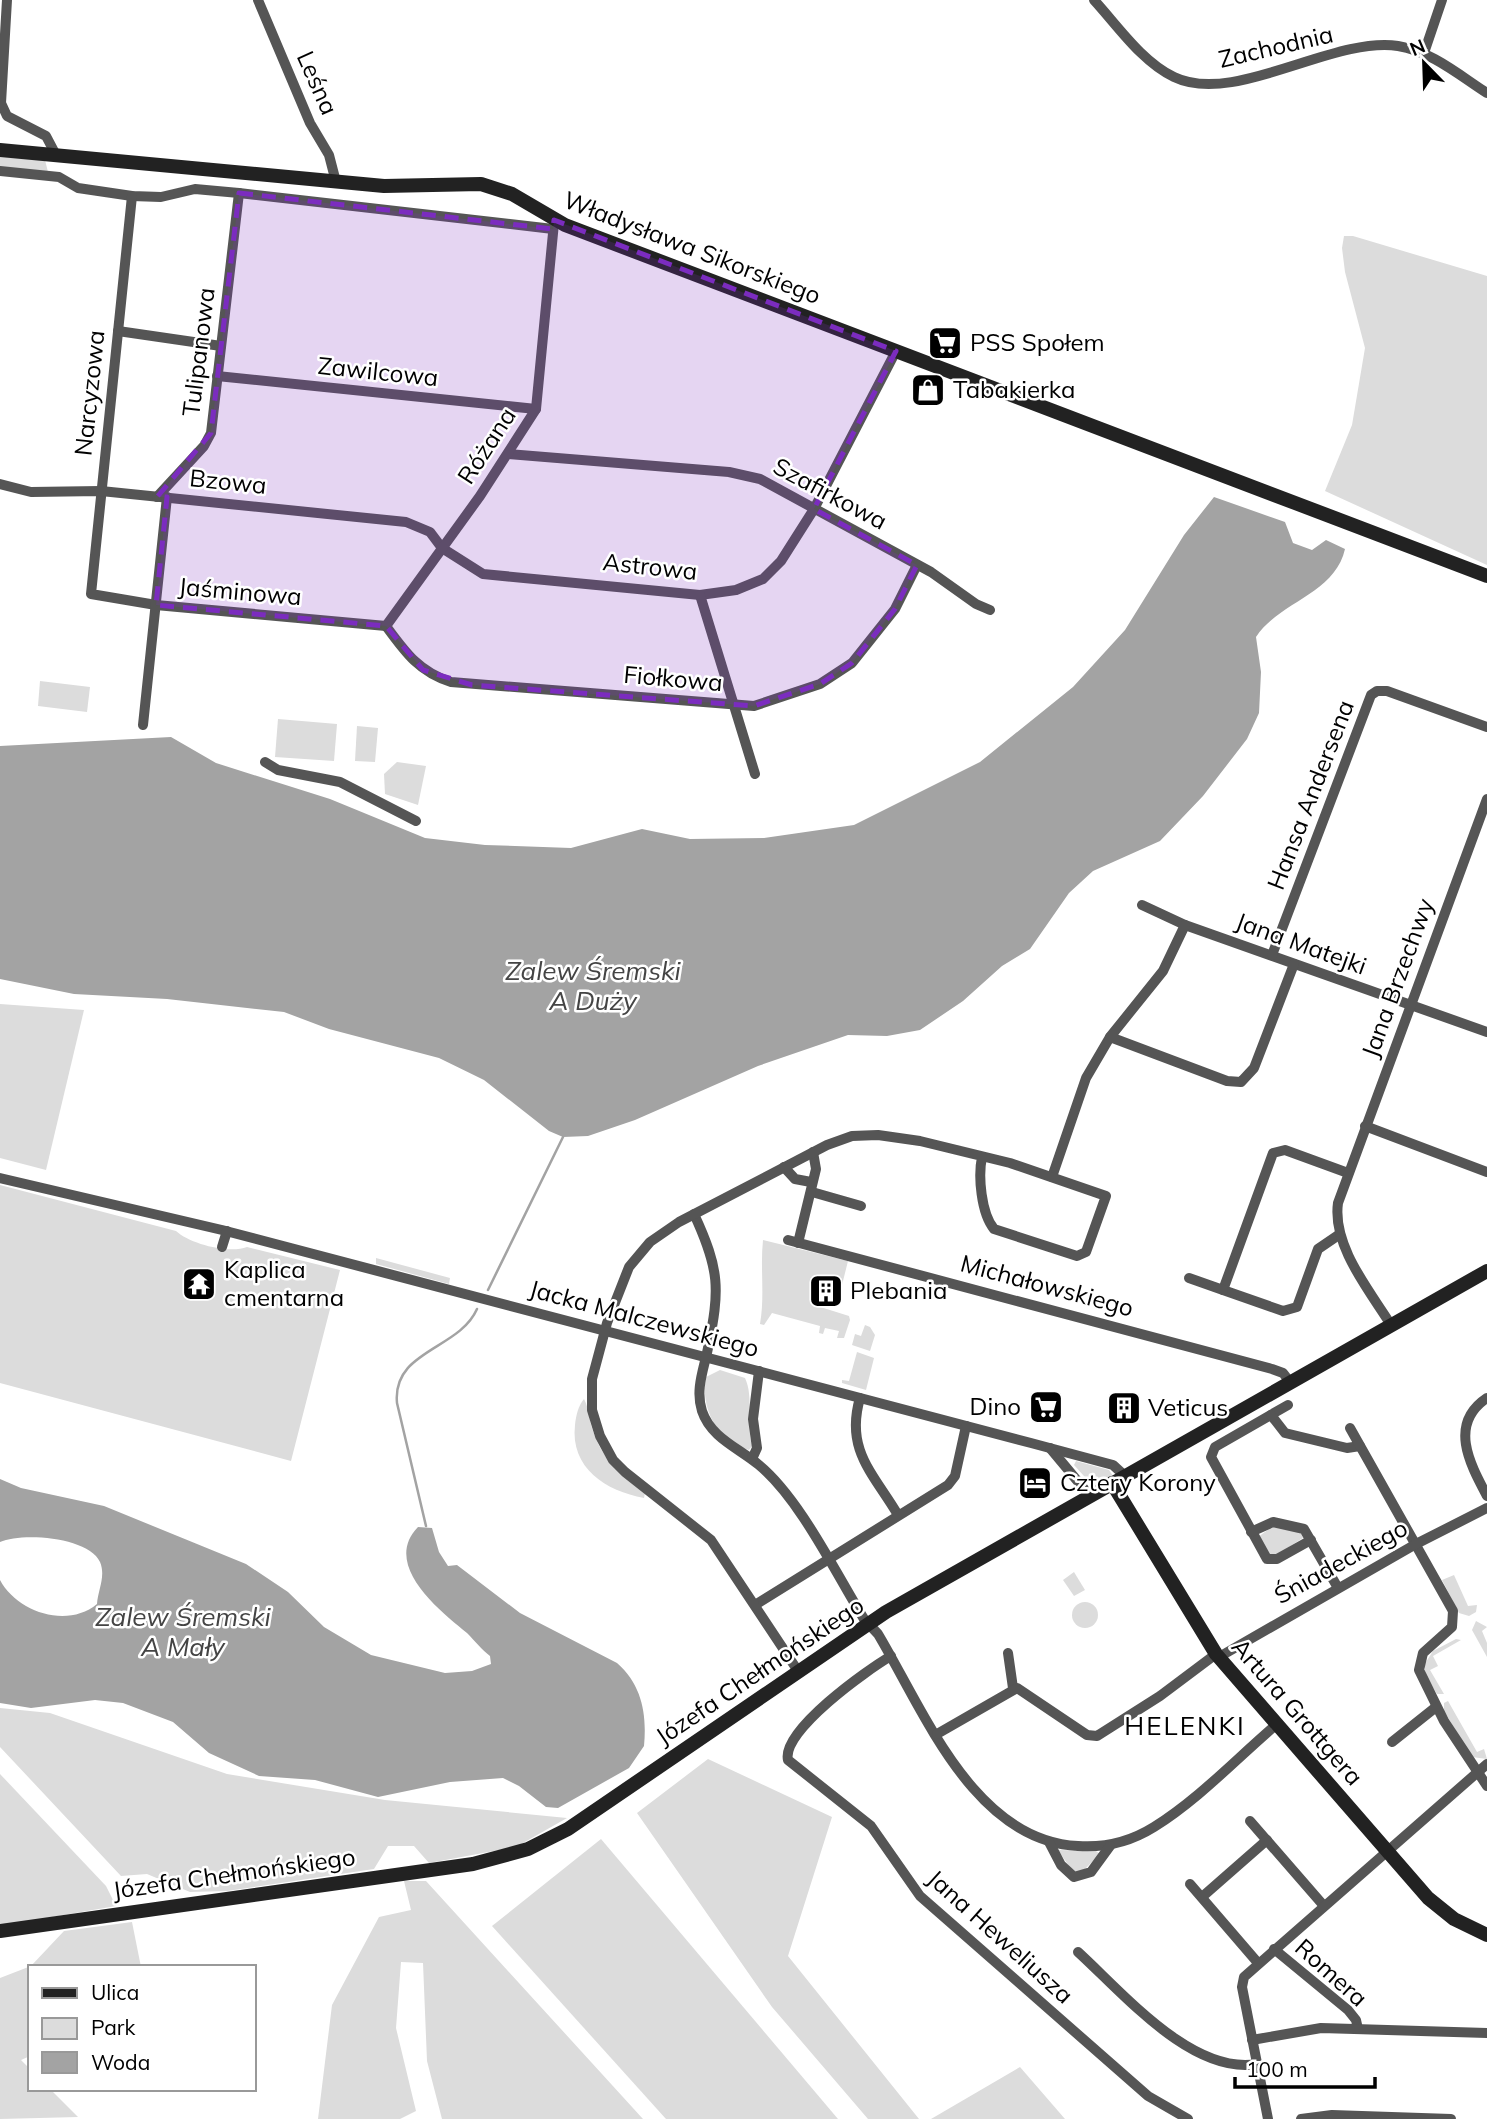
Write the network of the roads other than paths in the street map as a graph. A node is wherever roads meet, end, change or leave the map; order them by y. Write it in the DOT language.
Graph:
graph roads {
  1 [pos="7,0"];
  2 [pos="258,0"];
  3 [pos="1094,0"];
  4 [pos="1442,0"];
  5 [pos="1424,53"];
  6 [pos="1487,93"];
  7 [pos="0,150"];
  8 [pos="56,155"];
  9 [pos="0,171"];
  10 [pos="337,182"];
  11 [pos="239,193"];
  12 [pos="132,196"];
  13 [pos="554,224"];
  14 [pos="118,331"];
  15 [pos="221,346"];
  16 [pos="896,351"];
  17 [pos="217,376"];
  18 [pos="536,409"];
  19 [pos="509,454"];
  20 [pos="0,484"];
  21 [pos="101,491"];
  22 [pos="162,497"];
  23 [pos="814,509"];
  24 [pos="442,548"];
  25 [pos="917,565"];
  26 [pos="1487,576"];
  27 [pos="92,594"];
  28 [pos="700,595"];
  29 [pos="156,606"];
  30 [pos="990,610"];
  31 [pos="386,626"];
  32 [pos="733,705"];
  33 [pos="143,725"];
  34 [pos="1487,727"];
  35 [pos="265,762"];
  36 [pos="755,774"];
  37 [pos="1487,799"];
  38 [pos="416,821"];
  39 [pos="1142,905"];
  40 [pos="1185,925"];
  41 [pos="1272,955"];
  42 [pos="1294,964"];
  43 [pos="1411,1005"];
  44 [pos="1487,1032"];
  45 [pos="1110,1037"];
  46 [pos="1366,1126"];
  47 [pos="813,1152"];
  48 [pos="982,1157"];
  49 [pos="784,1167"];
  50 [pos="1487,1172"];
  51 [pos="1348,1173"];
  52 [pos="1052,1177"];
  53 [pos="0,1178"];
  54 [pos="812,1187"];
  55 [pos="861,1206"];
  56 [pos="694,1214"];
  57 [pos="227,1231"];
  58 [pos="1340,1234"];
  59 [pos="222,1248"];
  60 [pos="1487,1271"];
  61 [pos="1189,1278"];
  62 [pos="1223,1290"];
  63 [pos="1391,1325"];
  64 [pos="605,1331"];
  65 [pos="706,1358"];
  66 [pos="759,1371"];
  67 [pos="1290,1382"];
  68 [pos="860,1398"];
  69 [pos="1487,1398"];
  70 [pos="1288,1405"];
  71 [pos="1271,1415"];
  72 [pos="966,1426"];
  73 [pos="1350,1428"];
  74 [pos="1360,1446"];
  75 [pos="1050,1448"];
  76 [pos="752,1459"];
  77 [pos="1119,1479"];
  78 [pos="1090,1496"];
  79 [pos="1487,1496"];
  80 [pos="1487,1508"];
  81 [pos="898,1516"];
  82 [pos="1251,1532"];
  83 [pos="1311,1540"];
  84 [pos="1416,1544"];
  85 [pos="826,1559"];
  86 [pos="1338,1588"];
  87 [pos="755,1605"];
  88 [pos="869,1623"];
  89 [pos="1008,1653"];
  90 [pos="1217,1655"];
  91 [pos="891,1656"];
  92 [pos="798,1671"];
  93 [pos="1013,1688"];
  94 [pos="1436,1707"];
  95 [pos="1277,1724"];
  96 [pos="937,1734"];
  97 [pos="1392,1742"];
  98 [pos="1487,1764"];
  99 [pos="1477,1773"];
  100 [pos="1487,1786"];
  101 [pos="1250,1821"];
  102 [pos="1267,1840"];
  103 [pos="1049,1842"];
  104 [pos="1110,1846"];
  105 [pos="1387,1851"];
  106 [pos="1190,1884"];
  107 [pos="1202,1897"];
  108 [pos="1324,1906"];
  109 [pos="0,1931"];
  110 [pos="1487,1935"];
  111 [pos="1274,1949"];
  112 [pos="1077,1952"];
  113 [pos="1258,1963"];
  114 [pos="1357,2029"];
  115 [pos="1487,2033"];
  116 [pos="1252,2040"];
  117 [pos="1257,2064"];
  118 [pos="1188,2119"];
  119 [pos="1268,2119"];
  120 [pos="1301,2119"];
  121 [pos="1451,2119"];
  1 -- 8 [label="street"];
  2 -- 10 [label="street, Leśna"];
  3 -- 5 [label="street, Zachodnia"];
  4 -- 5 [label="street"];
  5 -- 6 [label="street, Zachodnia"];
  7 -- 8 [label="street, Władysława Sikorskiego"];
  8 -- 10 [label="street, Władysława Sikorskiego"];
  9 -- 12 [label="street, Władysława Sikorskiego"];
  10 -- 13 [label="street, Władysława Sikorskiego"];
  11 -- 12 [label="street, Władysława Sikorskiego"];
  11 -- 13 [label="street, Władysława Sikorskiego"];
  11 -- 15 [label="street, Tulipanowa"];
  12 -- 14 [label="street, Narcyzowa"];
  13 -- 16 [label="street, Władysława Sikorskiego"];
  13 -- 18 [label="street, Różana"];
  14 -- 15 [label="street"];
  14 -- 21 [label="street, Narcyzowa"];
  15 -- 17 [label="street, Tulipanowa"];
  16 -- 23 [label="street, Astrowa"];
  16 -- 26 [label="street, Władysława Sikorskiego"];
  17 -- 18 [label="street, Zawilcowa"];
  17 -- 22 [label="street, Tulipanowa"];
  18 -- 19 [label="street, Różana"];
  19 -- 23 [label="street, Szafirkowa"];
  19 -- 24 [label="street, Różana"];
  20 -- 21 [label="street, Bzowa"];
  21 -- 22 [label="street, Bzowa"];
  21 -- 27 [label="street, Narcyzowa"];
  22 -- 24 [label="street, Bzowa"];
  22 -- 29 [label="street"];
  23 -- 25 [label="street, Szafirkowa"];
  23 -- 28 [label="street, Astrowa"];
  24 -- 28 [label="street, Astrowa"];
  24 -- 31 [label="street, Różana"];
  25 -- 30 [label="street, Szafirkowa"];
  25 -- 32 [label="street, Fiołkowa"];
  27 -- 29 [label="street, Jaśminowa"];
  28 -- 32 [label="street"];
  29 -- 31 [label="street, Jaśminowa"];
  29 -- 33 [label="street"];
  31 -- 32 [label="street, Fiołkowa"];
  32 -- 36 [label="street"];
  34 -- 41 [label="street, Hansa Andersena"];
  35 -- 38 [label="street"];
  37 -- 43 [label="street, Jana Brzechwy"];
  39 -- 40 [label="street, Jana Matejki"];
  40 -- 41 [label="street, Jana Matejki"];
  40 -- 45 [label="street"];
  41 -- 42 [label="street, Jana Matejki"];
  42 -- 43 [label="street, Jana Matejki"];
  42 -- 45 [label="street"];
  43 -- 44 [label="street, Jana Matejki"];
  43 -- 46 [label="street, Jana Brzechwy"];
  45 -- 52 [label="street"];
  46 -- 50 [label="street"];
  46 -- 51 [label="street, Jana Brzechwy"];
  47 -- 48 [label="street"];
  47 -- 49 [label="street"];
  47 -- 54 [label="street"];
  48 -- 52 [label="street"];
  48 -- 52 [label="street"];
  49 -- 54 [label="street"];
  49 -- 56 [label="street"];
  51 -- 58 [label="street, Jana Brzechwy"];
  51 -- 62 [label="street"];
  53 -- 57 [label="street, Jacka Malczewskiego"];
  54 -- 55 [label="street"];
  54 -- 67 [label="street, Michałowskiego"];
  56 -- 64 [label="street"];
  56 -- 65 [label="street"];
  57 -- 59 [label="street"];
  57 -- 64 [label="street, Jacka Malczewskiego"];
  58 -- 62 [label="street"];
  58 -- 63 [label="street, Jana Brzechwy"];
  60 -- 63 [label="street, Józefa Chełmońskiego"];
  61 -- 62 [label="street"];
  63 -- 67 [label="street, Józefa Chełmońskiego"];
  64 -- 65 [label="street, Jacka Malczewskiego"];
  64 -- 87 [label="street"];
  65 -- 66 [label="street, Jacka Malczewskiego"];
  65 -- 76 [label="street"];
  66 -- 68 [label="street, Jacka Malczewskiego"];
  66 -- 76 [label="street"];
  67 -- 77 [label="street, Józefa Chełmońskiego"];
  68 -- 72 [label="street, Jacka Malczewskiego"];
  68 -- 81 [label="street"];
  69 -- 79 [label="street"];
  70 -- 71 [label="street"];
  71 -- 74 [label="street"];
  71 -- 82 [label="street"];
  72 -- 75 [label="street, Jacka Malczewskiego"];
  72 -- 81 [label="street"];
  73 -- 74 [label="street"];
  74 -- 84 [label="street"];
  75 -- 77 [label="street, Jacka Malczewskiego"];
  75 -- 78 [label="street"];
  76 -- 85 [label="street"];
  77 -- 78 [label="street, Józefa Chełmońskiego"];
  77 -- 90 [label="street, Artura Grottgera"];
  78 -- 88 [label="street, Józefa Chełmońskiego"];
  80 -- 84 [label="street, Śniadeckiego"];
  81 -- 85 [label="street"];
  82 -- 83 [label="street"];
  82 -- 83 [label="street"];
  83 -- 86 [label="street"];
  84 -- 86 [label="street, Śniadeckiego"];
  84 -- 94 [label="street"];
  85 -- 87 [label="street"];
  85 -- 88 [label="street"];
  86 -- 90 [label="street, Śniadeckiego"];
  87 -- 92 [label="street"];
  88 -- 91 [label="street"];
  88 -- 92 [label="street, Józefa Chełmońskiego"];
  89 -- 93 [label="street"];
  90 -- 93 [label="street, Śniadeckiego"];
  90 -- 95 [label="street, Artura Grottgera"];
  91 -- 96 [label="street"];
  91 -- 118 [label="street, Jana Heweliusza"];
  92 -- 109 [label="street, Józefa Chełmońskiego"];
  93 -- 96 [label="street"];
  94 -- 97 [label="street"];
  94 -- 99 [label="street"];
  95 -- 104 [label="street"];
  95 -- 105 [label="street, Artura Grottgera"];
  96 -- 103 [label="street"];
  98 -- 99 [label="street"];
  99 -- 100 [label="street"];
  99 -- 105 [label="street"];
  101 -- 102 [label="street"];
  102 -- 107 [label="street"];
  102 -- 108 [label="street"];
  103 -- 104 [label="street"];
  103 -- 104 [label="street"];
  105 -- 108 [label="street"];
  105 -- 110 [label="street, Artura Grottgera"];
  106 -- 107 [label="street"];
  107 -- 113 [label="street"];
  108 -- 111 [label="street"];
  111 -- 113 [label="street"];
  111 -- 114 [label="street, Romera"];
  112 -- 117 [label="street"];
  113 -- 116 [label="street"];
  114 -- 115 [label="street"];
  114 -- 116 [label="street"];
  116 -- 117 [label="street"];
  117 -- 119 [label="street"];
  120 -- 121 [label="street"];
}
